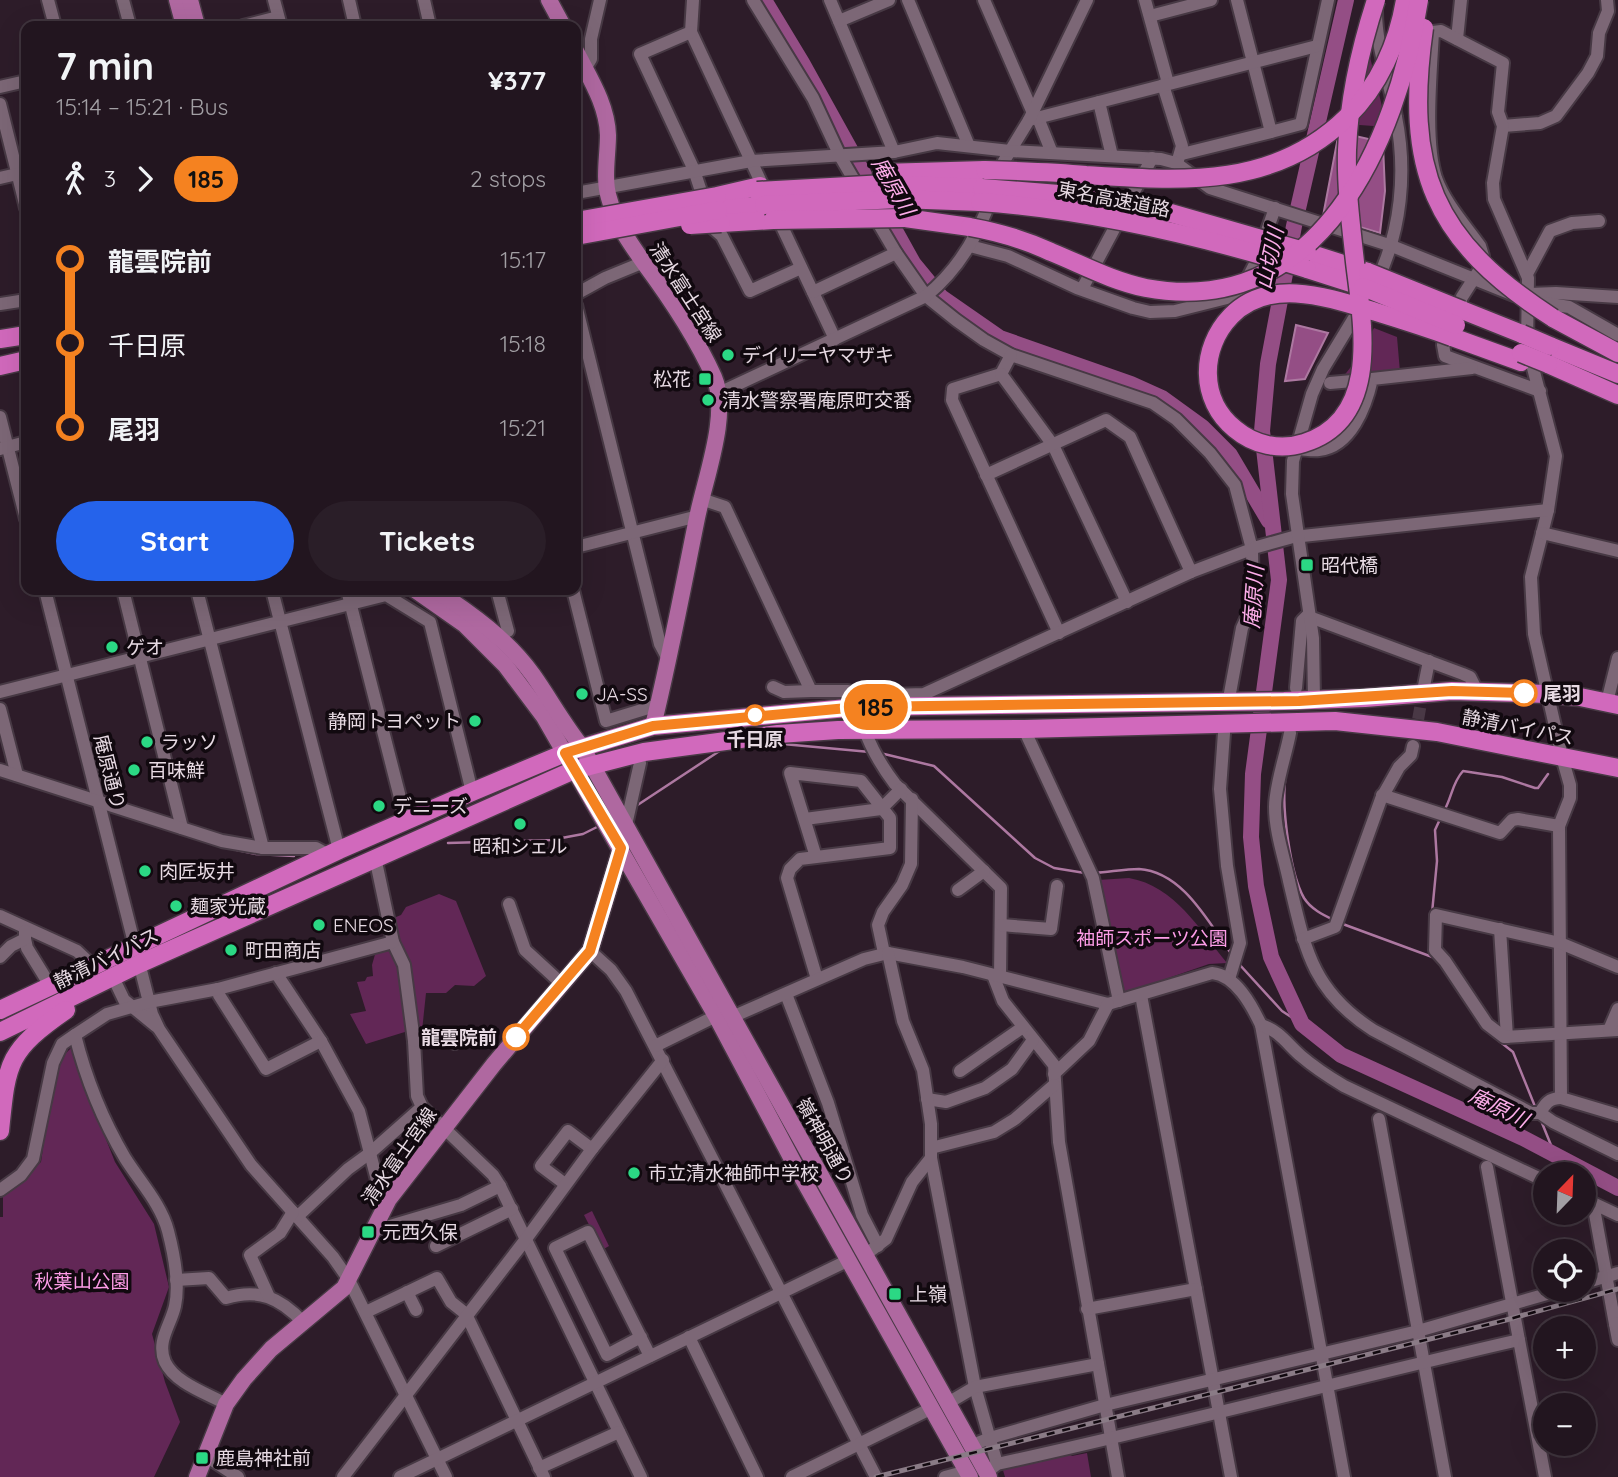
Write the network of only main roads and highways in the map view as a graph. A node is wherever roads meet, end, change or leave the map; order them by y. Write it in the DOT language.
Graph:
graph roads {
  1 [pos="177,0"];
  2 [pos="190,0"];
  3 [pos="549,0"];
  4 [pos="1376,0"];
  5 [pos="1405,0"];
  6 [pos="1419,0"];
  7 [pos="1428,0"];
  8 [pos="183,21"];
  9 [pos="196,21"];
  10 [pos="559,21"];
  11 [pos="581,61"];
  12 [pos="982,187"];
  13 [pos="763,201"];
  14 [pos="719,210"];
  15 [pos="581,221"];
  16 [pos="581,235"];
  17 [pos="1457,324"];
  18 [pos="21,336"];
  19 [pos="0,339"];
  20 [pos="21,351"];
  21 [pos="1618,353"];
  22 [pos="0,354"];
  23 [pos="21,360"];
  24 [pos="0,366"];
  25 [pos="1618,374"];
  26 [pos="1618,396"];
  27 [pos="422,595"];
  28 [pos="459,597"];
  29 [pos="1612,703"];
  30 [pos="653,726"];
  31 [pos="582,747"];
  32 [pos="565,753"];
  33 [pos="593,766"];
  34 [pos="1618,768"];
  35 [pos="574,771"];
  36 [pos="626,825"];
  37 [pos="621,848"];
  38 [pos="137,956"];
  39 [pos="105,975"];
  40 [pos="51,985"];
  41 [pos="0,1002"];
  42 [pos="0,1010"];
  43 [pos="725,1015"];
  44 [pos="0,1032"];
  45 [pos="0,1131"];
  46 [pos="864,1253"];
  47 [pos="982,1472"];
  48 [pos="197,1477"];
  1 -- 8 [label="main road"];
  2 -- 9 [label="main road"];
  3 -- 10 [label="main road"];
  4 -- 17 [label="highway, bridge"];
  5 -- 12 [label="highway, bridge"];
  6 -- 13 [label="highway, bridge"];
  7 -- 21 [label="highway, bridge"];
  11 -- 30 [label="main road, 清水富士宮線"];
  12 -- 13 [label="highway, 東名高速道路, bridge"];
  12 -- 13 [label="highway, 東名高速道路, bridge"];
  12 -- 17 [label="highway, 東名高速道路, bridge"];
  13 -- 14 [label="highway, 東名高速道路"];
  14 -- 15 [label="highway, 東名高速道路, bridge"];
  14 -- 16 [label="highway, 東名高速道路, bridge"];
  17 -- 25 [label="highway, 東名高速道路, bridge"];
  17 -- 26 [label="highway, 東名高速道路, bridge"];
  18 -- 19 [label="highway"];
  20 -- 22 [label="highway"];
  23 -- 24 [label="highway"];
  27 -- 32 [label="main road"];
  28 -- 31 [label="main road"];
  29 -- 30 [label="highway, 静清バイパス"];
  30 -- 31 [label="highway, 静清バイパス"];
  31 -- 32 [label="highway, 静清バイパス"];
  31 -- 33 [label="main road"];
  32 -- 35 [label="main road"];
  32 -- 38 [label="highway, 静清バイパス"];
  33 -- 34 [label="highway, 静清バイパス"];
  33 -- 35 [label="highway, 静清バイパス"];
  33 -- 36 [label="main road"];
  35 -- 37 [label="main road"];
  35 -- 38 [label="highway, 静清バイパス"];
  36 -- 37 [label="main road, 清水富士宮線"];
  36 -- 43 [label="main road, 嶺神明通り"];
  37 -- 43 [label="main road, 嶺神明通り"];
  37 -- 48 [label="main road, 清水富士宮線"];
  38 -- 39 [label="highway, 静清バイパス"];
  39 -- 40 [label="highway, 静清バイパス"];
  39 -- 44 [label="highway, 静清バイパス"];
  39 -- 45 [label="highway"];
  40 -- 41 [label="highway"];
  40 -- 42 [label="highway, 静清バイパス"];
  43 -- 46 [label="main road, 嶺神明通り"];
  46 -- 47 [label="main road, 嶺神明通り"];
  46 -- 47 [label="main road, 嶺神明通り"];
}
